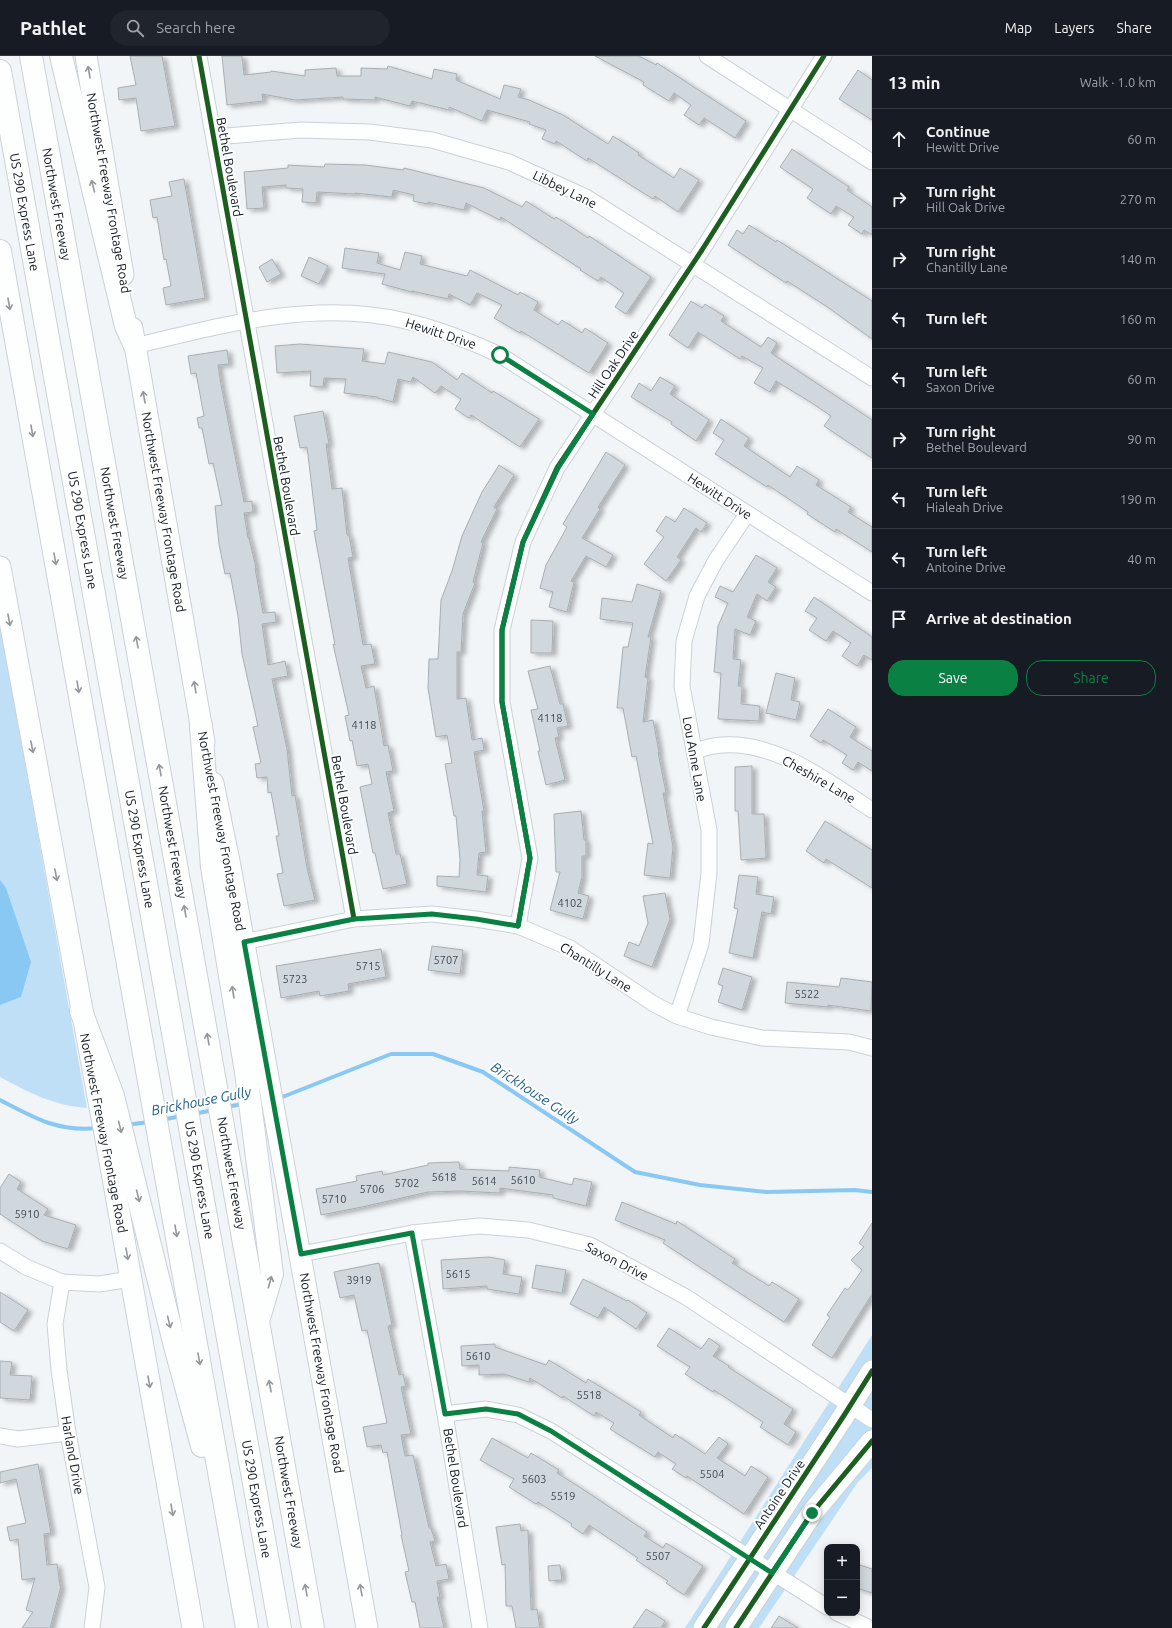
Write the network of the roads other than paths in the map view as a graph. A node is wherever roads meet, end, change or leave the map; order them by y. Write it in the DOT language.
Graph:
graph roads {
  1 [pos="31,56"];
  2 [pos="61,56"];
  3 [pos="86,56"];
  4 [pos="199,56"];
  5 [pos="707,56"];
  6 [pos="824,56"];
  7 [pos="0,71"];
  8 [pos="790,110"];
  9 [pos="214,137"];
  10 [pos="872,162"];
  11 [pos="0,251"];
  12 [pos="693,264"];
  13 [pos="247,322"];
  14 [pos="135,346"];
  15 [pos="872,378"];
  16 [pos="593,414"];
  17 [pos="747,514"];
  18 [pos="0,567"];
  19 [pos="872,593"];
  20 [pos="201,726"];
  21 [pos="694,751"];
  22 [pos="872,810"];
  23 [pos="354,919"];
  24 [pos="518,926"];
  25 [pos="244,942"];
  26 [pos="81,1011"];
  27 [pos="677,1016"];
  28 [pos="872,1048"];
  29 [pos="119,1159"];
  30 [pos="412,1233"];
  31 [pos="0,1251"];
  32 [pos="301,1254"];
  33 [pos="131,1279"];
  34 [pos="62,1282"];
  35 [pos="259,1320"];
  36 [pos="872,1371"];
  37 [pos="850,1406"];
  38 [pos="445,1414"];
  39 [pos="872,1420"];
  40 [pos="68,1433"];
  41 [pos="0,1436"];
  42 [pos="872,1441"];
  43 [pos="750,1558"];
  44 [pos="772,1573"];
  45 [pos="241,1594"];
  46 [pos="824,1605"];
  47 [pos="844,1616"];
  48 [pos="92,1628"];
  49 [pos="193,1628"];
  50 [pos="247,1628"];
  51 [pos="280,1628"];
  52 [pos="313,1628"];
  53 [pos="368,1628"];
  54 [pos="480,1628"];
  55 [pos="704,1628"];
  56 [pos="736,1628"];
  57 [pos="870,1628"];
  35 -- 1 [label="highway, Northwest Freeway, one-way"];
  14 -- 2 [label="highway, one-way"];
  14 -- 3 [label="main road, Northwest Freeway Frontage Road, one-way"];
  4 -- 9 [label="street, Bethel Boulevard"];
  5 -- 8 [label="street"];
  6 -- 8 [label="street, Hill Oak Drive"];
  7 -- 51 [label="highway, US 290 Express Lane"];
  8 -- 10 [label="street"];
  8 -- 12 [label="street, Hill Oak Drive"];
  9 -- 12 [label="street, Libbey Lane"];
  9 -- 13 [label="street, Bethel Boulevard"];
  11 -- 45 [label="highway, one-way"];
  12 -- 15 [label="street, Libbey Lane"];
  12 -- 16 [label="street, Hill Oak Drive"];
  13 -- 14 [label="street, Hewitt Drive"];
  13 -- 16 [label="street, Hewitt Drive"];
  13 -- 23 [label="street, Bethel Boulevard"];
  20 -- 14 [label="main road, Northwest Freeway Frontage Road, one-way"];
  16 -- 17 [label="street, Hewitt Drive"];
  16 -- 24 [label="street, Hill Oak Drive"];
  17 -- 19 [label="street, Hewitt Drive"];
  17 -- 21 [label="street, Lou Anne Lane"];
  18 -- 26 [label="main road, one-way"];
  20 -- 25 [label="main road, Northwest Freeway Frontage Road"];
  35 -- 20 [label="highway, one-way"];
  21 -- 22 [label="street, Cheshire Lane"];
  21 -- 27 [label="street, Lou Anne Lane"];
  23 -- 24 [label="street, Chantilly Lane"];
  23 -- 25 [label="street, Chantilly Lane"];
  24 -- 27 [label="street, Chantilly Lane"];
  25 -- 32 [label="main road, Northwest Freeway Frontage Road"];
  26 -- 29 [label="highway, one-way"];
  27 -- 28 [label="street, Chantilly Lane"];
  29 -- 33 [label="main road, Northwest Freeway Frontage Road, one-way"];
  29 -- 45 [label="highway, one-way"];
  30 -- 32 [label="street, Saxon Drive"];
  30 -- 37 [label="street, Saxon Drive"];
  30 -- 38 [label="street, Bethel Boulevard"];
  31 -- 34 [label="street"];
  53 -- 32 [label="main road, Northwest Freeway Frontage Road, one-way"];
  33 -- 34 [label="street"];
  33 -- 49 [label="main road, Northwest Freeway Frontage Road, one-way"];
  34 -- 40 [label="street, Harland Drive"];
  52 -- 35 [label="highway, Northwest Freeway, one-way"];
  36 -- 37 [label="main road, Antoine Drive"];
  37 -- 39 [label="street, Saxon Drive"];
  37 -- 43 [label="main road, Antoine Drive"];
  38 -- 43 [label="street"];
  38 -- 54 [label="street, Bethel Boulevard"];
  40 -- 41 [label="street"];
  40 -- 48 [label="street, Harland Drive"];
  42 -- 44 [label="main road"];
  43 -- 44 [label="street"];
  43 -- 55 [label="main road, Antoine Drive"];
  44 -- 46 [label="street"];
  44 -- 56 [label="main road"];
  45 -- 50 [label="highway"];
  47 -- 57 [label="street"];
}
